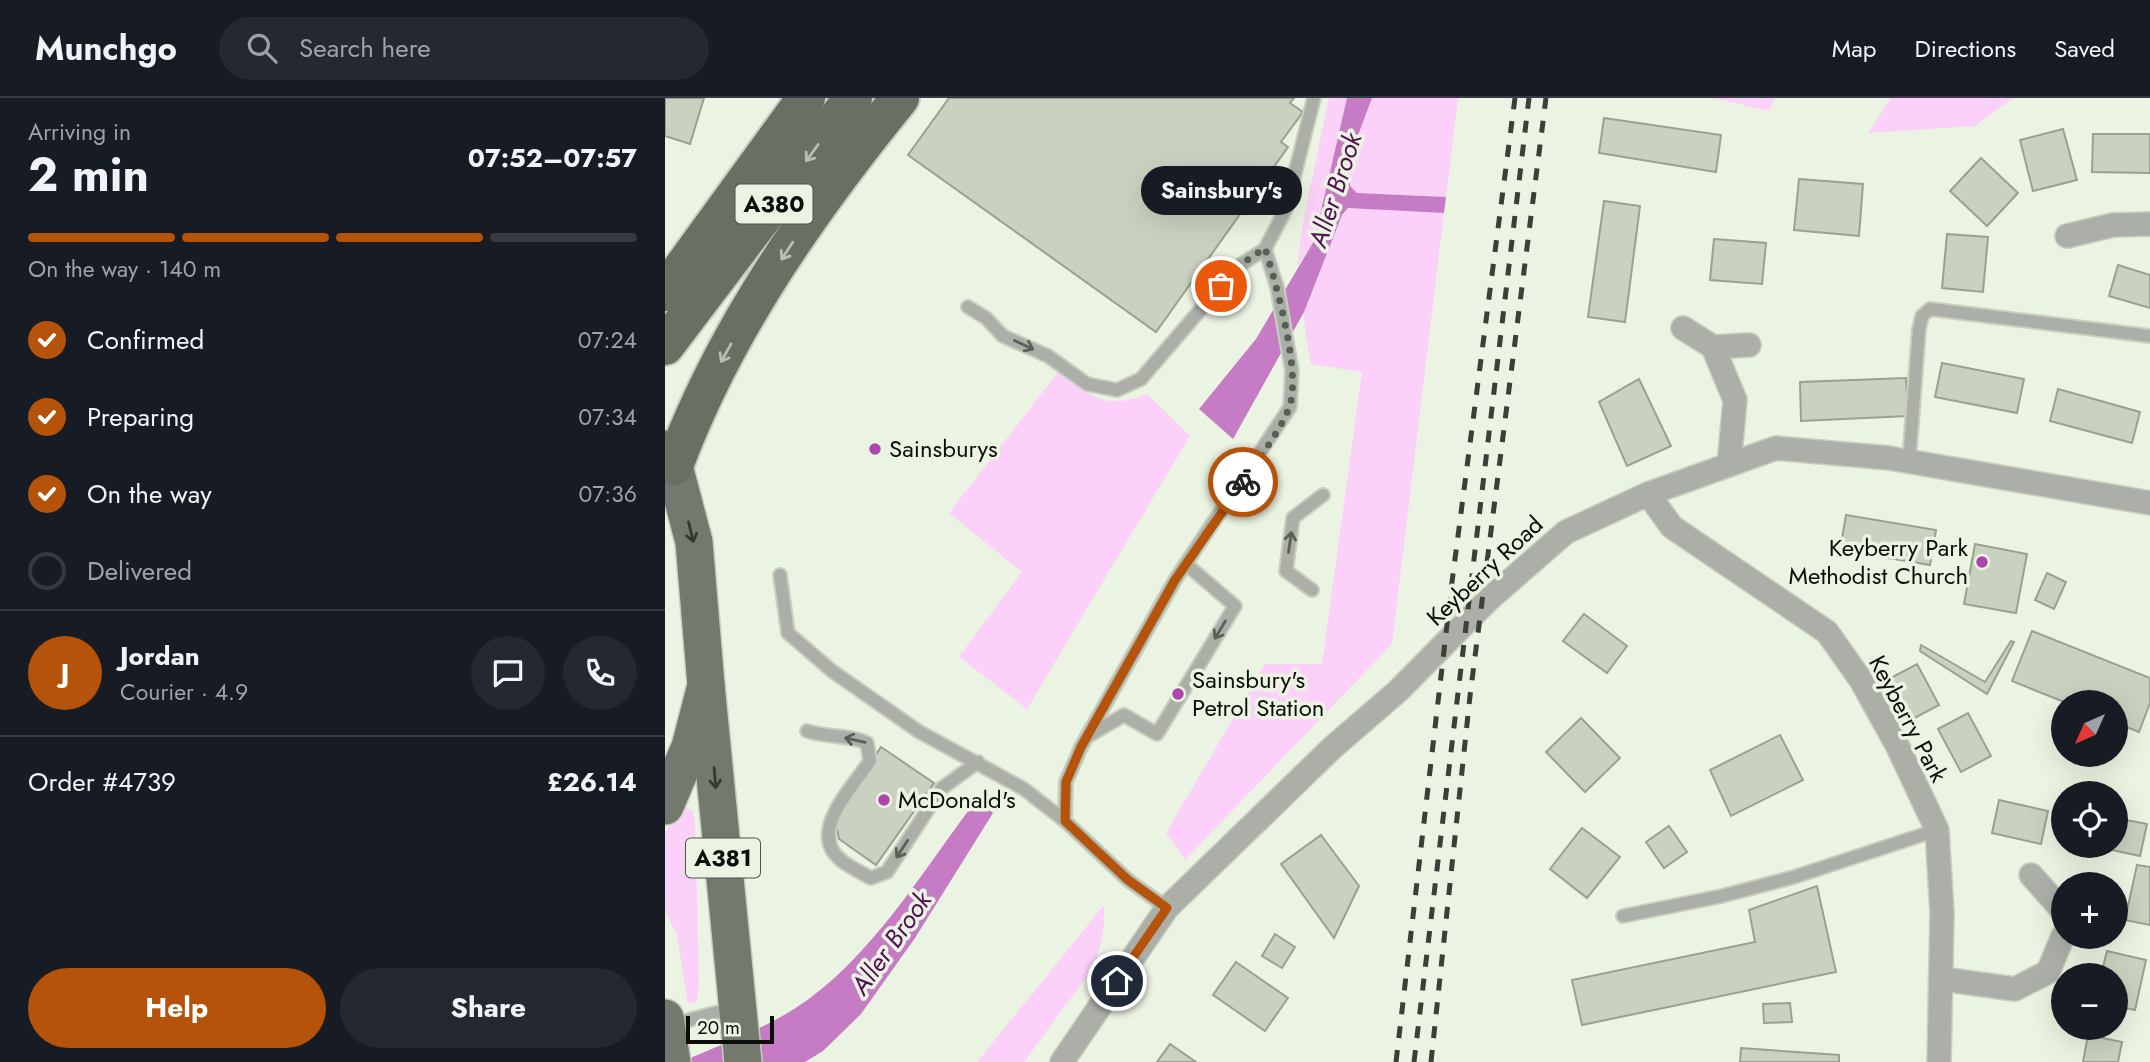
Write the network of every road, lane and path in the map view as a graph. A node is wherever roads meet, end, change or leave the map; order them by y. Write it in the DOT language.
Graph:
graph roads {
  1 [pos="776,98"];
  2 [pos="806,98"];
  3 [pos="853,98"];
  4 [pos="899,98"];
  5 [pos="1314,98"];
  6 [pos="2150,224"];
  7 [pos="2067,236"];
  8 [pos="665,244"];
  9 [pos="1265,248"];
  10 [pos="676,297"];
  11 [pos="968,307"];
  12 [pos="1683,328"];
  13 [pos="2150,336"];
  14 [pos="1749,345"];
  15 [pos="665,346"];
  16 [pos="1713,347"];
  17 [pos="670,458"];
  18 [pos="1909,462"];
  19 [pos="1729,465"];
  20 [pos="1648,494"];
  21 [pos="1323,495"];
  22 [pos="2150,503"];
  23 [pos="1187,564"];
  24 [pos="780,575"];
  25 [pos="1312,590"];
  26 [pos="706,685"];
  27 [pos="807,731"];
  28 [pos="1088,736"];
  29 [pos="978,762"];
  30 [pos="665,806"];
  31 [pos="1065,821"];
  32 [pos="1937,830"];
  33 [pos="2031,875"];
  34 [pos="2051,898"];
  35 [pos="1167,908"];
  36 [pos="1623,916"];
  37 [pos="2058,949"];
  38 [pos="1943,979"];
  39 [pos="738,1007"];
  40 [pos="665,1023"];
  41 [pos="672,1062"];
  42 [pos="743,1062"];
  43 [pos="1062,1062"];
  44 [pos="1939,1062"];
  1 -- 8 [label="highway, A380"];
  2 -- 10 [label="highway, A380"];
  3 -- 10 [label="highway, A380, one-way"];
  4 -- 17 [label="highway, A380, one-way"];
  5 -- 9 [label="lane"];
  6 -- 7 [label="street"];
  11 -- 9 [label="lane, one-way"];
  9 -- 23 [label="lane"];
  10 -- 15 [label="highway, A380"];
  12 -- 16 [label="street"];
  13 -- 18 [label="lane"];
  14 -- 16 [label="street"];
  16 -- 19 [label="street"];
  17 -- 26 [label="main road, A381, one-way"];
  18 -- 19 [label="street, Keyberry Road"];
  18 -- 22 [label="street, Keyberry Road"];
  19 -- 20 [label="street, Keyberry Road"];
  20 -- 32 [label="street, Keyberry Park"];
  20 -- 35 [label="street, Keyberry Road"];
  25 -- 21 [label="lane, one-way"];
  23 -- 28 [label="lane"];
  23 -- 28 [label="lane, one-way"];
  24 -- 29 [label="lane"];
  26 -- 30 [label="main road, A381"];
  26 -- 39 [label="main road, A381, one-way"];
  29 -- 27 [label="lane, one-way"];
  28 -- 31 [label="lane"];
  29 -- 31 [label="lane"];
  31 -- 35 [label="lane"];
  32 -- 36 [label="lane"];
  32 -- 38 [label="street, Keyberry Park"];
  33 -- 34 [label="street"];
  35 -- 43 [label="street, Keyberry Road"];
  37 -- 38 [label="street"];
  38 -- 44 [label="street, Keyberry Park"];
  39 -- 40 [label="lane"];
  39 -- 42 [label="main road, A381"];
  40 -- 41 [label="main road"];
}
